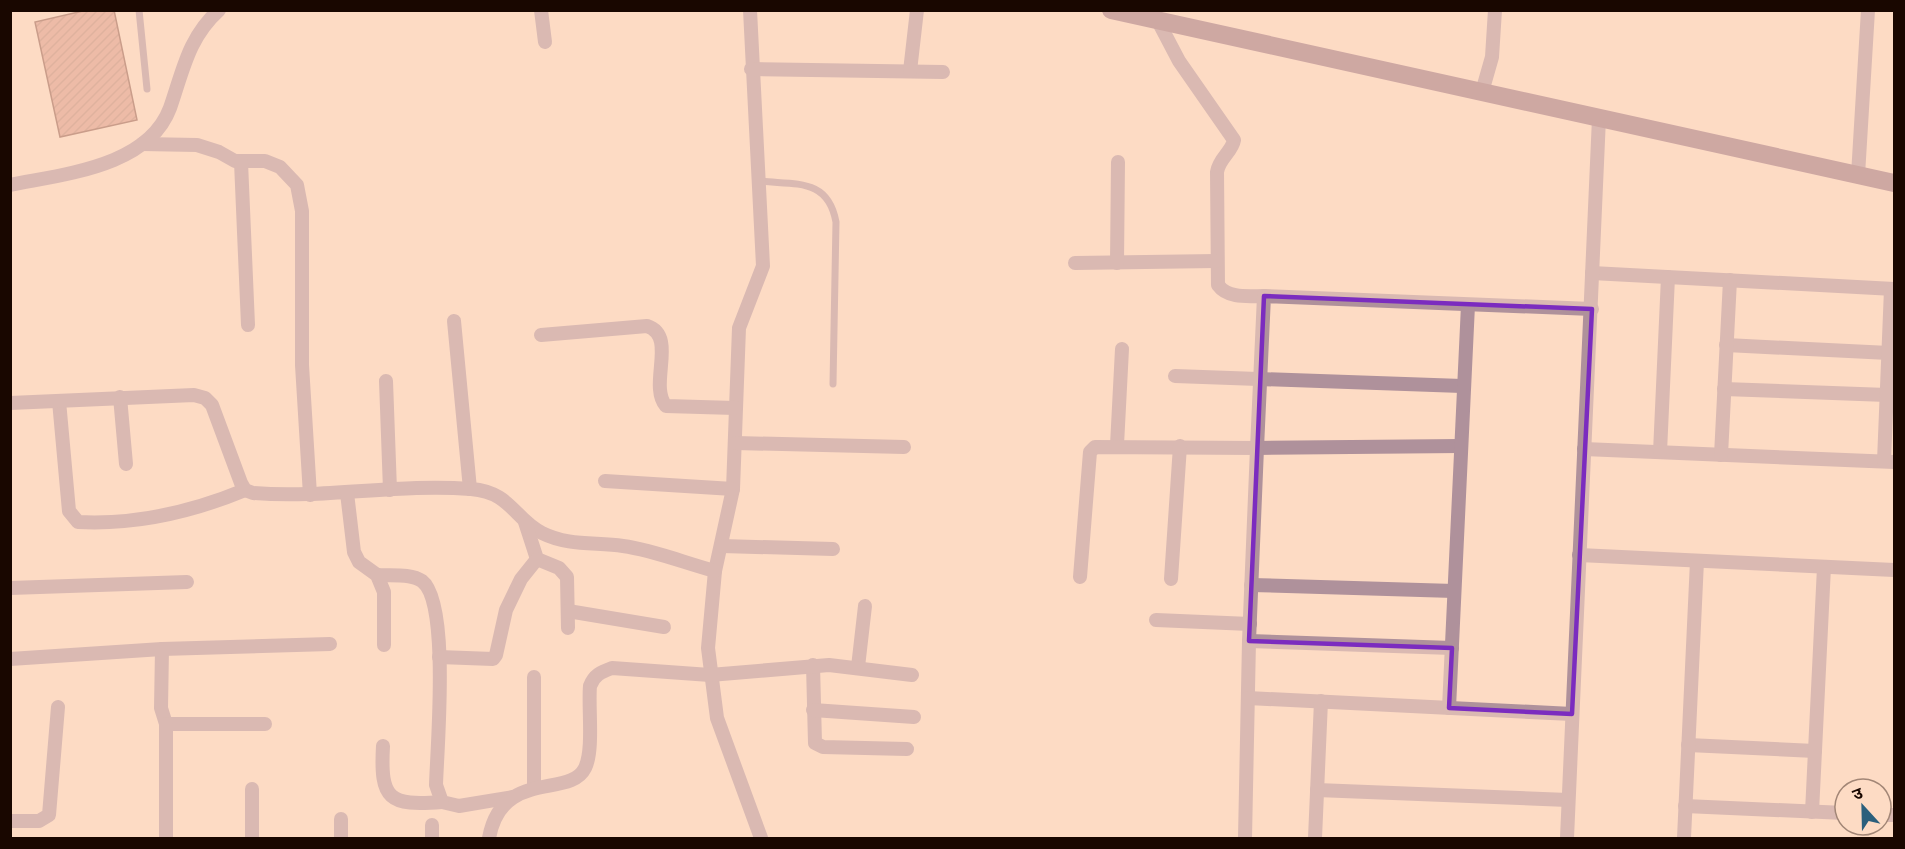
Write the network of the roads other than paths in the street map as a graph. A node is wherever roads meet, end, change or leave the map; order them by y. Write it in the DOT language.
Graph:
graph roads {
  1 [pos="140,10"];
  2 [pos="219,10"];
  3 [pos="542,10"];
  4 [pos="750,10"];
  5 [pos="918,10"];
  6 [pos="1111,10"];
  7 [pos="1495,10"];
  8 [pos="1868,10"];
  9 [pos="1158,21"];
  10 [pos="545,42"];
  11 [pos="751,69"];
  12 [pos="910,71"];
  13 [pos="943,72"];
  14 [pos="147,89"];
  15 [pos="1482,92"];
  16 [pos="1599,118"];
  17 [pos="142,144"];
  18 [pos="241,162"];
  19 [pos="1118,162"];
  20 [pos="1858,175"];
  21 [pos="759,181"];
  22 [pos="1894,183"];
  23 [pos="10,185"];
  24 [pos="1216,261"];
  25 [pos="1075,263"];
  26 [pos="1117,263"];
  27 [pos="1592,273"];
  28 [pos="1668,277"];
  29 [pos="1730,280"];
  30 [pos="1893,289"];
  31 [pos="1264,296"];
  32 [pos="1468,305"];
  33 [pos="1592,309"];
  34 [pos="454,321"];
  35 [pos="248,325"];
  36 [pos="541,335"];
  37 [pos="1726,345"];
  38 [pos="1122,349"];
  39 [pos="1888,353"];
  40 [pos="1175,376"];
  41 [pos="1261,379"];
  42 [pos="386,381"];
  43 [pos="833,384"];
  44 [pos="1462,387"];
  45 [pos="1724,389"];
  46 [pos="1887,394"];
  47 [pos="120,397"];
  48 [pos="59,401"];
  49 [pos="10,403"];
  50 [pos="735,408"];
  51 [pos="735,443"];
  52 [pos="1117,445"];
  53 [pos="1180,446"];
  54 [pos="1460,446"];
  55 [pos="904,447"];
  56 [pos="1257,448"];
  57 [pos="1584,449"];
  58 [pos="1660,452"];
  59 [pos="1721,455"];
  60 [pos="1889,462"];
  61 [pos="126,464"];
  62 [pos="605,481"];
  63 [pos="470,489"];
  64 [pos="733,489"];
  65 [pos="245,490"];
  66 [pos="390,490"];
  67 [pos="347,493"];
  68 [pos="310,495"];
  69 [pos="525,519"];
  70 [pos="722,546"];
  71 [pos="833,549"];
  72 [pos="1579,555"];
  73 [pos="537,559"];
  74 [pos="1697,561"];
  75 [pos="1824,567"];
  76 [pos="1894,570"];
  77 [pos="715,571"];
  78 [pos="377,575"];
  79 [pos="1080,577"];
  80 [pos="1171,579"];
  81 [pos="187,582"];
  82 [pos="1251,585"];
  83 [pos="10,588"];
  84 [pos="1454,591"];
  85 [pos="865,606"];
  86 [pos="568,611"];
  87 [pos="1156,620"];
  88 [pos="1250,624"];
  89 [pos="664,627"];
  90 [pos="568,628"];
  91 [pos="1249,641"];
  92 [pos="330,644"];
  93 [pos="384,645"];
  94 [pos="1452,648"];
  95 [pos="162,649"];
  96 [pos="439,657"];
  97 [pos="10,659"];
  98 [pos="813,665"];
  99 [pos="858,667"];
  100 [pos="710,675"];
  101 [pos="912,675"];
  102 [pos="534,677"];
  103 [pos="1248,698"];
  104 [pos="1321,701"];
  105 [pos="58,707"];
  106 [pos="1449,708"];
  107 [pos="813,710"];
  108 [pos="1572,714"];
  109 [pos="914,717"];
  110 [pos="166,724"];
  111 [pos="265,724"];
  112 [pos="1688,745"];
  113 [pos="383,746"];
  114 [pos="907,749"];
  115 [pos="1815,751"];
  116 [pos="534,788"];
  117 [pos="252,789"];
  118 [pos="1317,790"];
  119 [pos="513,797"];
  120 [pos="1568,800"];
  121 [pos="442,802"];
  122 [pos="1685,806"];
  123 [pos="1812,812"];
  124 [pos="1833,813"];
  125 [pos="341,819"];
  126 [pos="10,821"];
  127 [pos="166,838"];
  128 [pos="252,838"];
  129 [pos="341,838"];
  130 [pos="489,838"];
  131 [pos="761,838"];
  132 [pos="1245,838"];
  133 [pos="1315,838"];
  134 [pos="1567,838"];
  135 [pos="1684,838"];
  1 -- 14 [label="lane"];
  2 -- 17 [label="street"];
  3 -- 10 [label="street"];
  4 -- 11 [label="street"];
  5 -- 12 [label="street"];
  6 -- 9 [label="street"];
  7 -- 15 [label="street"];
  8 -- 20 [label="street"];
  9 -- 15 [label="street"];
  9 -- 24 [label="street"];
  11 -- 12 [label="street"];
  11 -- 21 [label="street"];
  12 -- 13 [label="street"];
  15 -- 16 [label="street"];
  16 -- 20 [label="street"];
  16 -- 27 [label="street"];
  17 -- 18 [label="street"];
  17 -- 23 [label="street"];
  18 -- 35 [label="street"];
  18 -- 68 [label="street"];
  19 -- 26 [label="street"];
  20 -- 22 [label="street"];
  21 -- 43 [label="lane"];
  21 -- 50 [label="street"];
  24 -- 26 [label="street"];
  24 -- 31 [label="street"];
  25 -- 26 [label="street"];
  27 -- 28 [label="street"];
  27 -- 33 [label="street"];
  28 -- 29 [label="street"];
  28 -- 58 [label="street"];
  29 -- 30 [label="street"];
  29 -- 37 [label="street"];
  30 -- 39 [label="street"];
  31 -- 32 [label="street"];
  31 -- 41 [label="street"];
  32 -- 33 [label="street"];
  32 -- 44 [label="street"];
  33 -- 57 [label="street"];
  34 -- 63 [label="street"];
  36 -- 50 [label="street"];
  37 -- 39 [label="street"];
  37 -- 45 [label="street"];
  38 -- 52 [label="street"];
  39 -- 46 [label="street"];
  40 -- 41 [label="street"];
  41 -- 44 [label="street"];
  41 -- 56 [label="street"];
  42 -- 66 [label="street"];
  44 -- 54 [label="street"];
  45 -- 46 [label="street"];
  45 -- 59 [label="street"];
  46 -- 60 [label="street"];
  47 -- 48 [label="street"];
  47 -- 61 [label="street"];
  47 -- 65 [label="street"];
  48 -- 49 [label="street"];
  48 -- 65 [label="street"];
  50 -- 51 [label="street"];
  51 -- 55 [label="street"];
  51 -- 64 [label="street"];
  52 -- 53 [label="street"];
  52 -- 79 [label="street"];
  53 -- 56 [label="street"];
  53 -- 80 [label="street"];
  54 -- 56 [label="street"];
  54 -- 84 [label="street"];
  56 -- 82 [label="street"];
  57 -- 58 [label="street"];
  57 -- 72 [label="street"];
  58 -- 59 [label="street"];
  59 -- 60 [label="street"];
  62 -- 64 [label="street"];
  63 -- 66 [label="street"];
  63 -- 69 [label="street"];
  64 -- 70 [label="street"];
  65 -- 68 [label="street"];
  66 -- 67 [label="street"];
  67 -- 68 [label="street"];
  67 -- 78 [label="street"];
  69 -- 73 [label="street"];
  69 -- 77 [label="street"];
  70 -- 71 [label="street"];
  70 -- 77 [label="street"];
  72 -- 74 [label="street"];
  72 -- 108 [label="street"];
  73 -- 86 [label="street"];
  73 -- 96 [label="street"];
  74 -- 75 [label="street"];
  74 -- 112 [label="street"];
  75 -- 76 [label="street"];
  75 -- 115 [label="street"];
  77 -- 100 [label="street"];
  78 -- 93 [label="street"];
  78 -- 96 [label="street"];
  81 -- 83 [label="street"];
  82 -- 84 [label="street"];
  82 -- 88 [label="street"];
  84 -- 94 [label="street"];
  85 -- 99 [label="street"];
  86 -- 89 [label="street"];
  86 -- 90 [label="street"];
  87 -- 88 [label="street"];
  88 -- 91 [label="street"];
  91 -- 94 [label="street"];
  91 -- 103 [label="street"];
  92 -- 95 [label="street"];
  94 -- 106 [label="street"];
  95 -- 97 [label="street"];
  95 -- 110 [label="street"];
  96 -- 121 [label="street"];
  98 -- 99 [label="street"];
  98 -- 100 [label="street"];
  98 -- 107 [label="street"];
  99 -- 101 [label="street"];
  100 -- 116 [label="street"];
  100 -- 131 [label="street"];
  102 -- 116 [label="street"];
  103 -- 104 [label="street"];
  103 -- 132 [label="street"];
  104 -- 106 [label="street"];
  104 -- 118 [label="street"];
  105 -- 126 [label="street"];
  106 -- 108 [label="street"];
  107 -- 109 [label="street"];
  107 -- 114 [label="street"];
  108 -- 120 [label="street"];
  110 -- 111 [label="street"];
  110 -- 127 [label="street"];
  112 -- 115 [label="street"];
  112 -- 122 [label="street"];
  113 -- 121 [label="street"];
  115 -- 123 [label="street"];
  116 -- 119 [label="street"];
  117 -- 128 [label="street"];
  118 -- 120 [label="street"];
  118 -- 133 [label="street"];
  119 -- 121 [label="street"];
  119 -- 130 [label="street"];
  120 -- 134 [label="street"];
  122 -- 123 [label="street"];
  122 -- 135 [label="street"];
  123 -- 124 [label="street"];
  125 -- 129 [label="street"];
}
